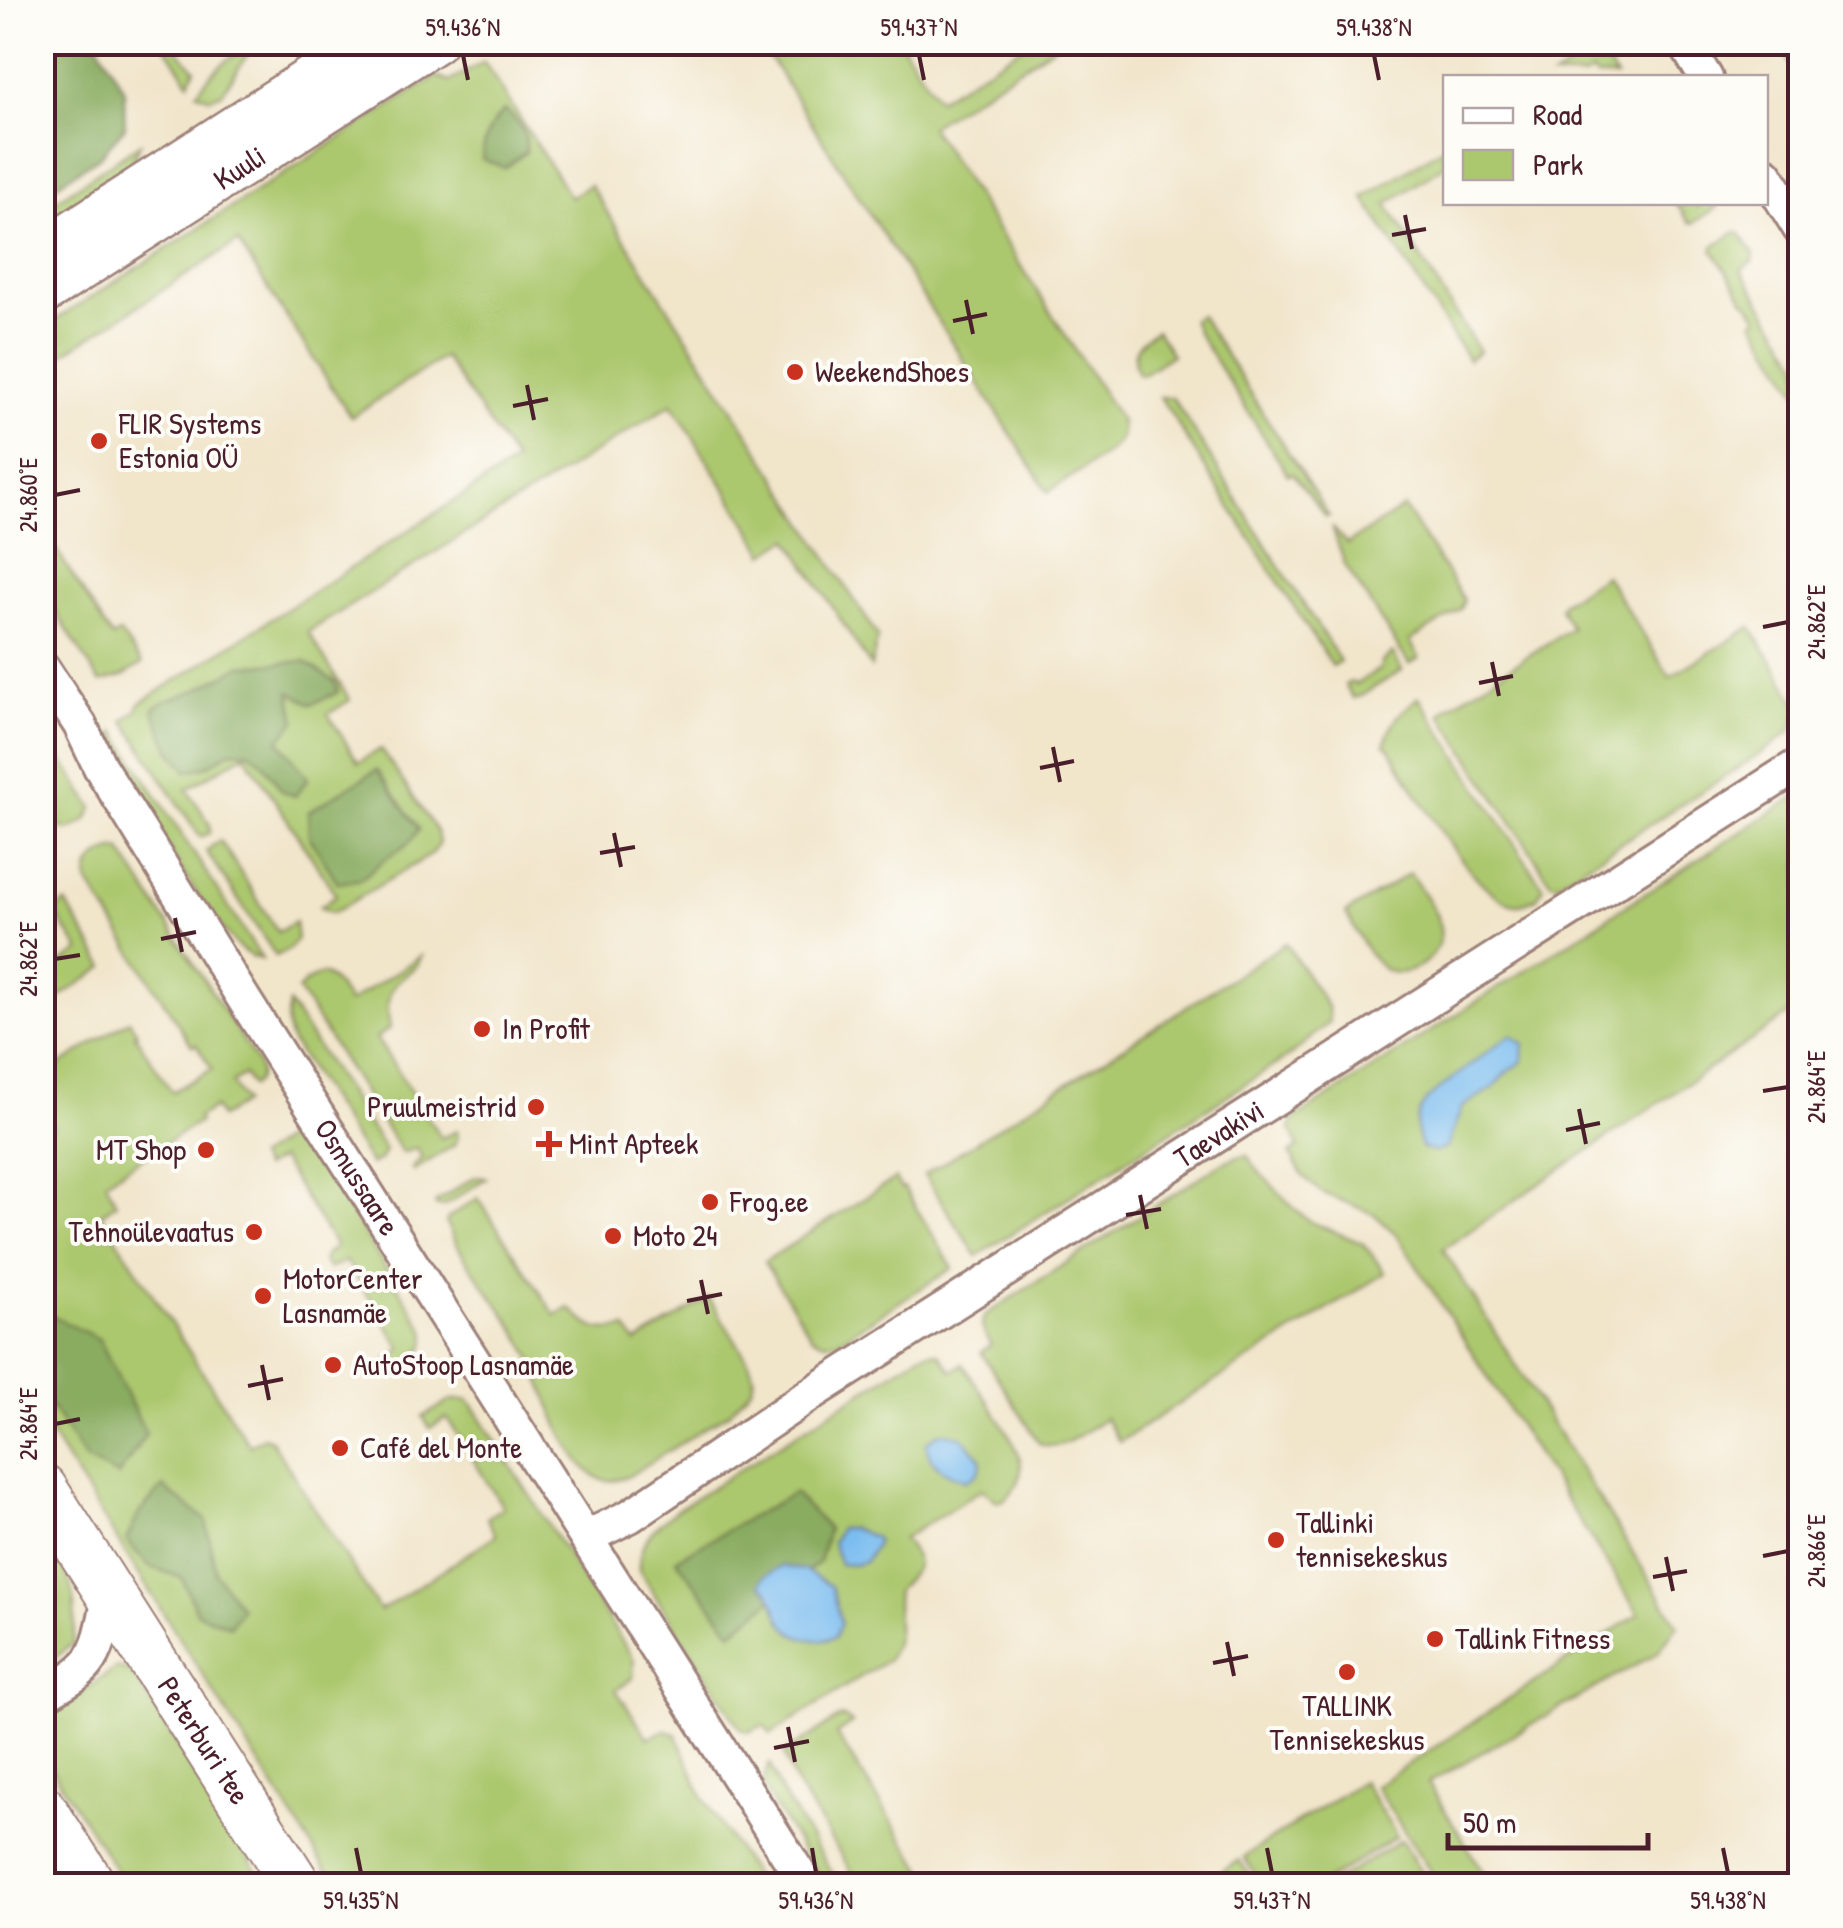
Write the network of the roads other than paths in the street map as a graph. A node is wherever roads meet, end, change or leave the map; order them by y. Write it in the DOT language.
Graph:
graph roads {
  1 [pos="365,42"];
  2 [pos="436,42"];
  3 [pos="1684,42"];
  4 [pos="1704,75"];
  5 [pos="1768,177"];
  6 [pos="1800,229"];
  7 [pos="42,250"];
  8 [pos="42,295"];
  9 [pos="42,667"];
  10 [pos="1800,764"];
  11 [pos="42,1488"];
  12 [pos="587,1537"];
  13 [pos="110,1594"];
  14 [pos="42,1696"];
  15 [pos="42,1808"];
  16 [pos="92,1886"];
  17 [pos="297,1886"];
  18 [pos="807,1886"];
  1 -- 7 [label="main road, Kuuli"];
  2 -- 8 [label="main road, Kuuli"];
  3 -- 4 [label="street"];
  5 -- 6 [label="street"];
  9 -- 12 [label="street, Osmussaare"];
  10 -- 12 [label="street, Taevakivi"];
  11 -- 13 [label="highway, Peterburi tee"];
  12 -- 18 [label="street, Osmussaare"];
  13 -- 14 [label="street"];
  13 -- 17 [label="highway, Peterburi tee"];
  15 -- 16 [label="highway"];
}
